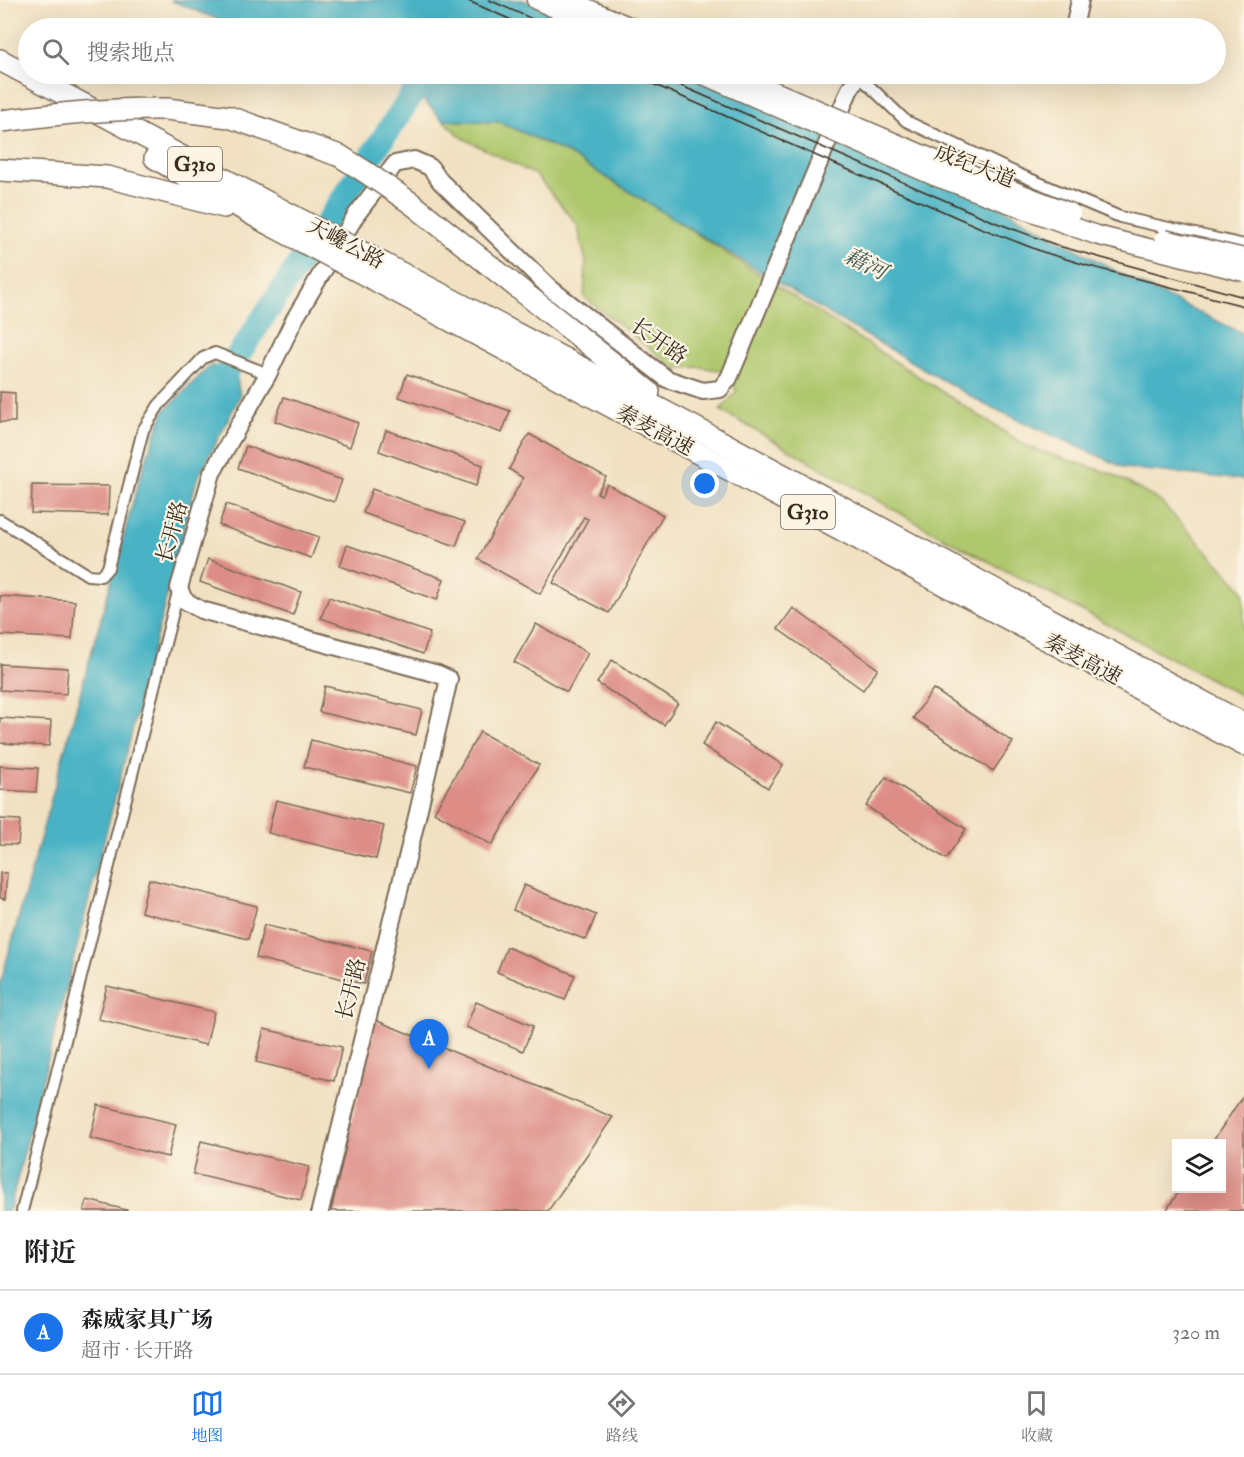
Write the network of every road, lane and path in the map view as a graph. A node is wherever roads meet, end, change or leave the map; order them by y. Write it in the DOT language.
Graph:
graph roads {
  1 [pos="536,0"];
  2 [pos="568,0"];
  3 [pos="1080,0"];
  4 [pos="577,18"];
  5 [pos="610,18"];
  6 [pos="1076,18"];
  7 [pos="0,60"];
  8 [pos="18,70"];
  9 [pos="0,71"];
  10 [pos="18,81"];
  11 [pos="24,84"];
  12 [pos="45,84"];
  13 [pos="724,84"];
  14 [pos="758,84"];
  15 [pos="854,84"];
  16 [pos="870,84"];
  17 [pos="1,121"];
  18 [pos="0,170"];
  19 [pos="262,220"];
  20 [pos="1244,245"];
  21 [pos="1244,258"];
  22 [pos="1244,272"];
  23 [pos="268,374"];
  24 [pos="692,426"];
  25 [pos="0,520"];
  26 [pos="179,588"];
  27 [pos="1244,724"];
  28 [pos="1244,745"];
  29 [pos="22,1211"];
  30 [pos="320,1211"];
  1 -- 4 [label="main road"];
  2 -- 5 [label="main road"];
  3 -- 6 [label="street"];
  7 -- 8 [label="highway, 天巉公路 / G310, bridge"];
  9 -- 10 [label="highway, G310, bridge"];
  11 -- 19 [label="highway, G310, bridge"];
  12 -- 24 [label="highway, 天巉公路 / G310, bridge"];
  13 -- 22 [label="main road, 成纪大道, bridge"];
  14 -- 21 [label="main road, 成纪大道, bridge"];
  15 -- 23 [label="street, 长开路, bridge"];
  16 -- 20 [label="street"];
  17 -- 24 [label="highway, bridge"];
  18 -- 19 [label="highway"];
  19 -- 28 [label="highway, 秦麦高速 / G310, bridge"];
  23 -- 25 [label="street"];
  23 -- 26 [label="street, 长开路"];
  24 -- 27 [label="highway, 秦麦高速 / G310"];
  26 -- 29 [label="street"];
  26 -- 30 [label="street, 长开路"];
}
